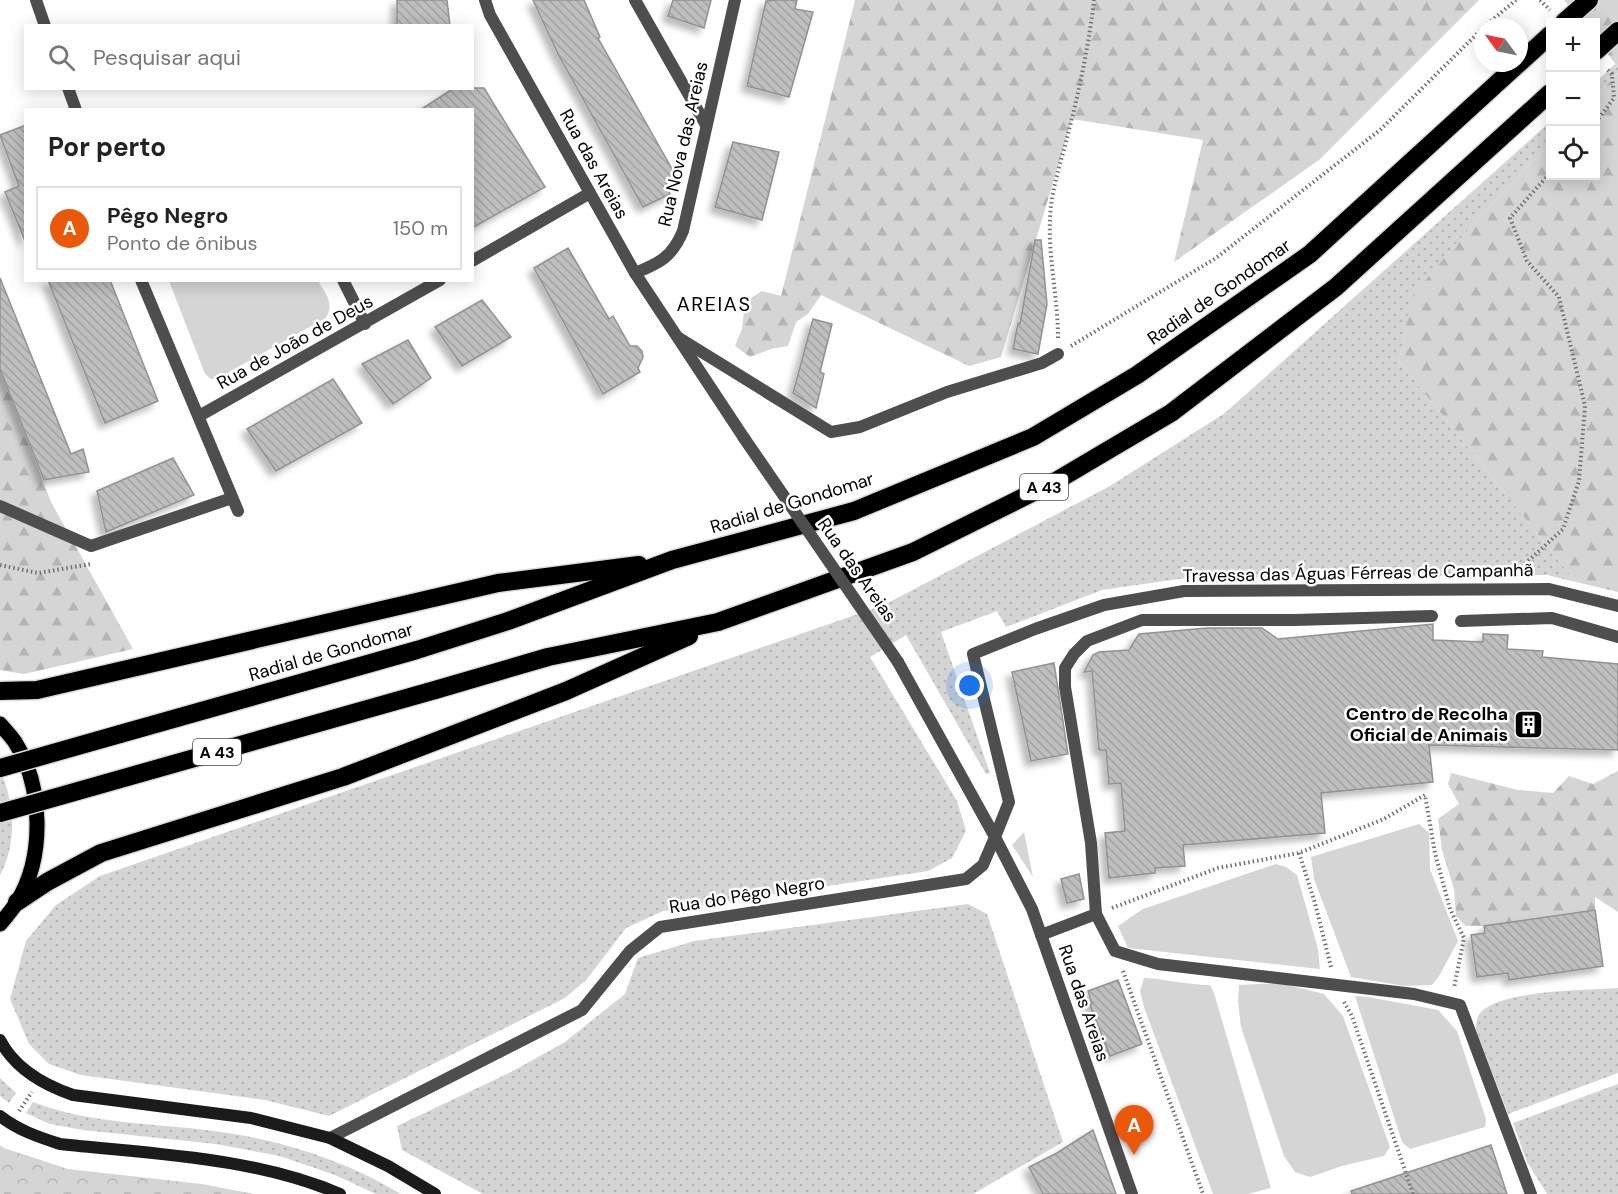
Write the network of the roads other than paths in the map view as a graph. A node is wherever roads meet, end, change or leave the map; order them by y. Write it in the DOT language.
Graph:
graph roads {
  1 [pos="36,0"];
  2 [pos="485,0"];
  3 [pos="635,0"];
  4 [pos="735,0"];
  5 [pos="1589,0"];
  6 [pos="1569,18"];
  7 [pos="44,24"];
  8 [pos="1618,31"];
  9 [pos="1546,40"];
  10 [pos="1600,54"];
  11 [pos="69,90"];
  12 [pos="1546,98"];
  13 [pos="75,108"];
  14 [pos="706,125"];
  15 [pos="590,193"];
  16 [pos="474,260"];
  17 [pos="635,273"];
  18 [pos="142,282"];
  19 [pos="344,282"];
  20 [pos="437,282"];
  21 [pos="365,324"];
  22 [pos="679,338"];
  23 [pos="1058,354"];
  24 [pos="199,416"];
  25 [pos="232,498"];
  26 [pos="0,506"];
  27 [pos="238,511"];
  28 [pos="672,560"];
  29 [pos="1618,606"];
  30 [pos="1432,616"];
  31 [pos="1461,621"];
  32 [pos="718,622"];
  33 [pos="1618,638"];
  34 [pos="0,691"];
  35 [pos="0,724"];
  36 [pos="0,768"];
  37 [pos="0,813"];
  38 [pos="995,837"];
  39 [pos="17,902"];
  40 [pos="1096,914"];
  41 [pos="0,924"];
  42 [pos="1041,935"];
  43 [pos="0,1040"];
  44 [pos="0,1116"];
  45 [pos="330,1138"];
  46 [pos="340,1194"];
  47 [pos="435,1194"];
  48 [pos="1132,1194"];
  49 [pos="1532,1194"];
  1 -- 7 [label="street"];
  2 -- 15 [label="street, Rua das Areias"];
  3 -- 14 [label="street"];
  4 -- 14 [label="street, Rua Nova das Areias"];
  5 -- 6 [label="highway"];
  8 -- 10 [label="highway"];
  9 -- 28 [label="highway, Radial de Gondomar / A 43"];
  11 -- 13 [label="street"];
  12 -- 32 [label="highway, A 43"];
  14 -- 17 [label="street, Rua Nova das Areias"];
  15 -- 16 [label="street"];
  15 -- 17 [label="street, Rua das Areias"];
  17 -- 22 [label="street, Rua das Areias"];
  18 -- 24 [label="street"];
  19 -- 21 [label="street"];
  20 -- 21 [label="street, Rua de João de Deus"];
  21 -- 24 [label="street, Rua de João de Deus"];
  22 -- 23 [label="street"];
  22 -- 38 [label="street, Rua das Areias, bridge"];
  24 -- 25 [label="street"];
  25 -- 26 [label="street"];
  25 -- 27 [label="street"];
  28 -- 34 [label="highway"];
  28 -- 36 [label="highway, Radial de Gondomar / A 43, bridge"];
  29 -- 38 [label="street, Travessa das Águas Férreas de Campanhã"];
  30 -- 40 [label="street"];
  31 -- 33 [label="street"];
  32 -- 37 [label="highway, A 43, bridge"];
  32 -- 39 [label="highway"];
  35 -- 39 [label="main road"];
  38 -- 42 [label="street, Rua das Areias"];
  38 -- 45 [label="street, Rua do Pêgo Negro"];
  39 -- 41 [label="main road"];
  40 -- 42 [label="street"];
  40 -- 49 [label="street"];
  42 -- 48 [label="street, Rua das Areias"];
  43 -- 45 [label="main road"];
  44 -- 46 [label="main road"];
  45 -- 47 [label="main road"];
}
